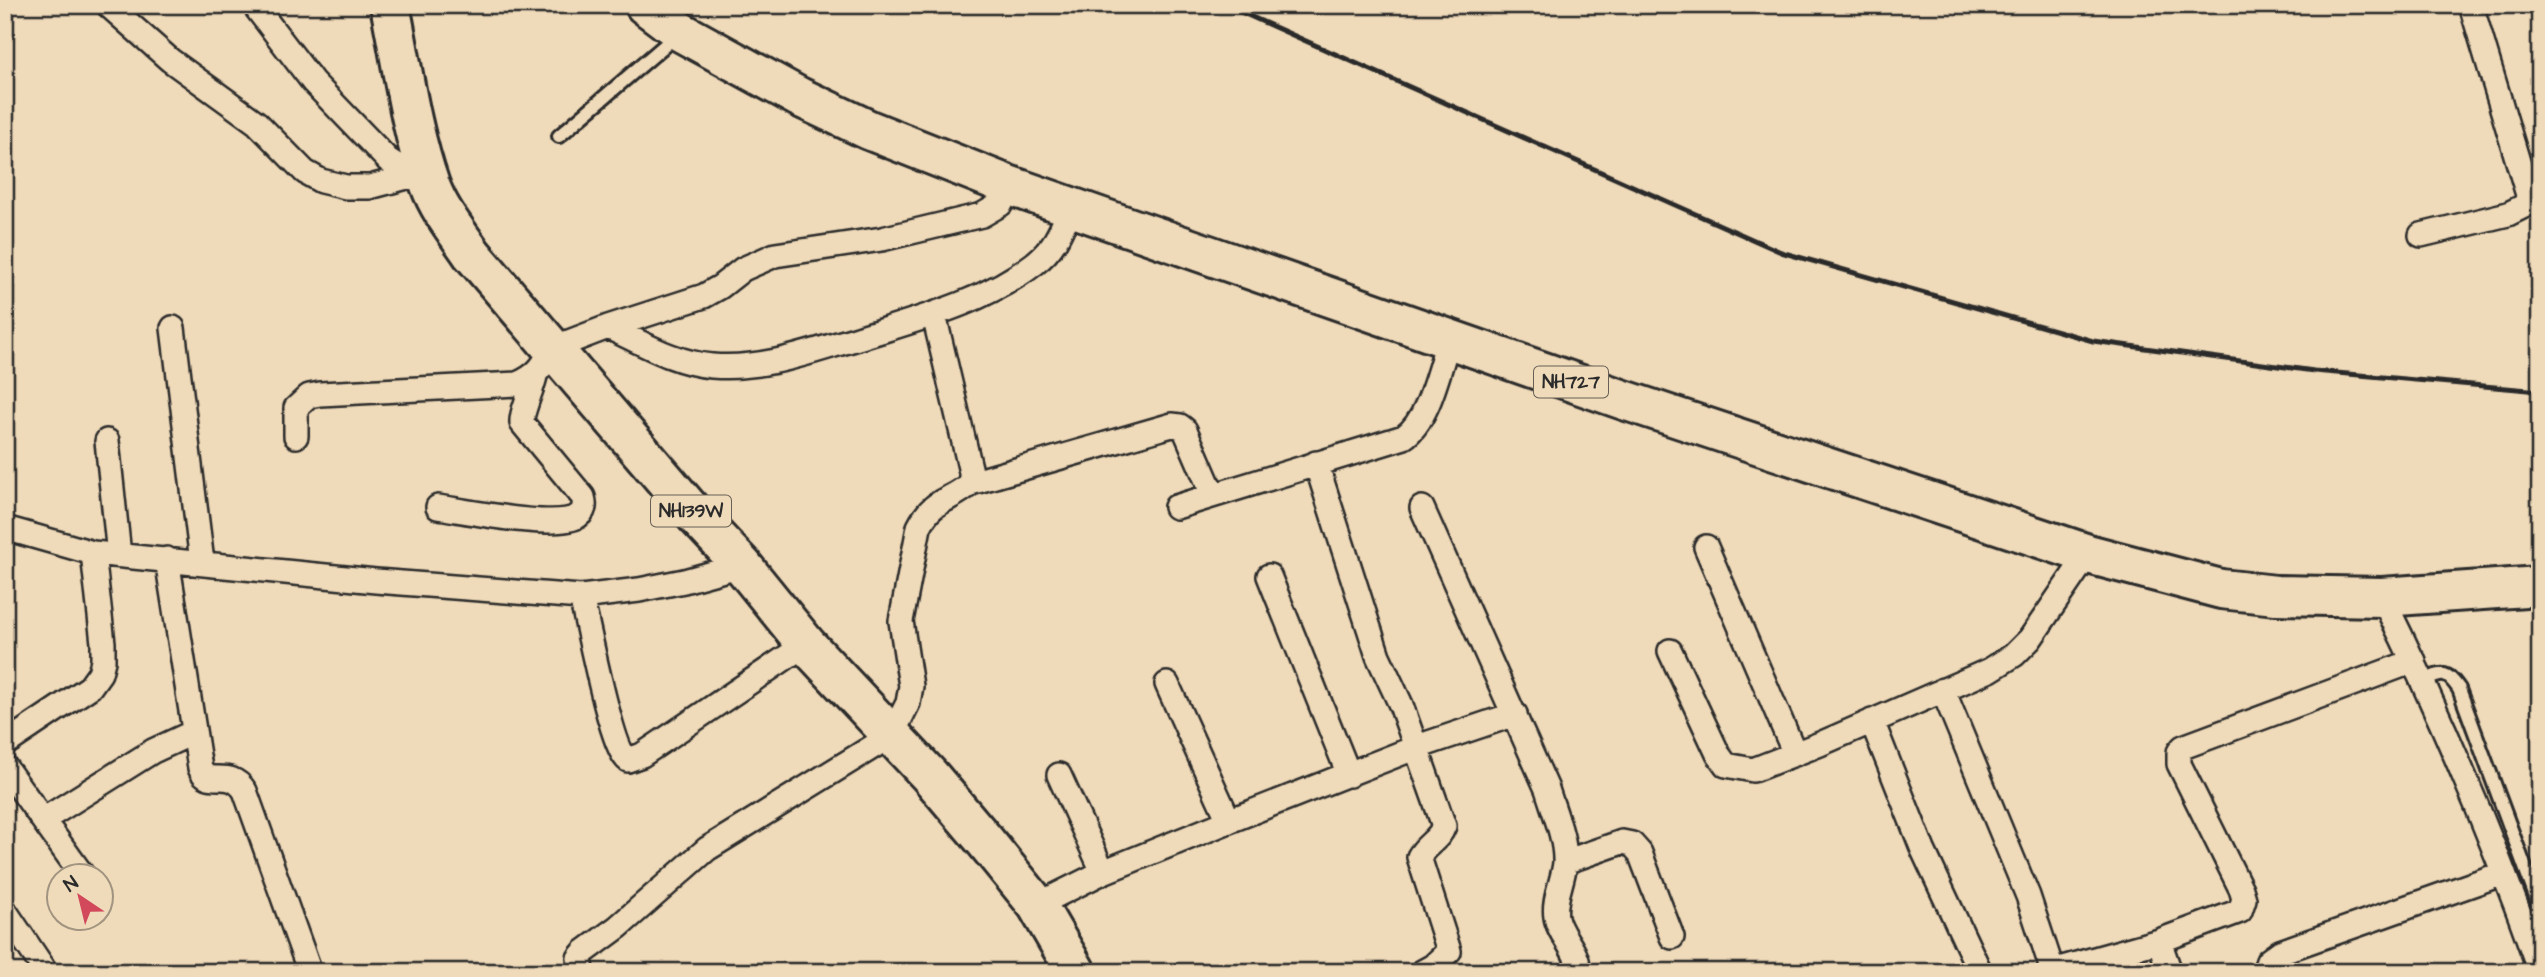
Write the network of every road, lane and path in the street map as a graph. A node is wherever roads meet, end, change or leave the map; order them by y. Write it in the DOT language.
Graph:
graph roads {
  1 [pos="108,5"];
  2 [pos="254,5"];
  3 [pos="390,5"];
  4 [pos="645,5"];
  5 [pos="2471,5"];
  6 [pos="681,32"];
  7 [pos="559,136"];
  8 [pos="420,181"];
  9 [pos="1008,185"];
  10 [pos="1071,207"];
  11 [pos="2421,235"];
  12 [pos="934,315"];
  13 [pos="608,327"];
  14 [pos="173,328"];
  15 [pos="1449,339"];
  16 [pos="544,362"];
  17 [pos="296,436"];
  18 [pos="107,441"];
  19 [pos="1316,463"];
  20 [pos="971,484"];
  21 [pos="1213,495"];
  22 [pos="438,507"];
  23 [pos="1176,507"];
  24 [pos="1422,508"];
  25 [pos="5,528"];
  26 [pos="1706,547"];
  27 [pos="93,552"];
  28 [pos="2088,554"];
  29 [pos="119,555"];
  30 [pos="167,559"];
  31 [pos="202,562"];
  32 [pos="741,565"];
  33 [pos="1269,576"];
  34 [pos="2540,586"];
  35 [pos="581,597"];
  36 [pos="2382,597"];
  37 [pos="806,644"];
  38 [pos="1670,651"];
  39 [pos="2418,671"];
  40 [pos="1167,684"];
  41 [pos="1943,690"];
  42 [pos="1515,714"];
  43 [pos="1871,721"];
  44 [pos="194,732"];
  45 [pos="892,735"];
  46 [pos="5,744"];
  47 [pos="1417,747"];
  48 [pos="1794,754"];
  49 [pos="5,767"];
  50 [pos="1059,775"];
  51 [pos="1349,775"];
  52 [pos="43,820"];
  53 [pos="1229,821"];
  54 [pos="73,862"];
  55 [pos="1565,862"];
  56 [pos="1103,872"];
  57 [pos="2504,873"];
  58 [pos="1037,905"];
  59 [pos="2540,908"];
  60 [pos="5,911"];
  61 [pos="1672,937"];
  62 [pos="2159,941"];
  63 [pos="307,964"];
  64 [pos="1431,970"];
  65 [pos="2051,971"];
  66 [pos="2540,971"];
  67 [pos="46,972"];
  68 [pos="583,972"];
  69 [pos="1076,972"];
  70 [pos="1578,972"];
  71 [pos="1980,972"];
  72 [pos="2170,972"];
  73 [pos="2264,972"];
  1 -- 8 [label="street"];
  2 -- 8 [label="street"];
  3 -- 8 [label="highway, NH139W"];
  4 -- 6 [label="highway, NH727"];
  5 -- 11 [label="street"];
  6 -- 7 [label="lane"];
  6 -- 9 [label="highway, NH727"];
  8 -- 16 [label="highway, NH139W"];
  9 -- 10 [label="highway, NH727"];
  9 -- 13 [label="street"];
  10 -- 12 [label="street"];
  10 -- 15 [label="highway, NH727"];
  12 -- 13 [label="street"];
  12 -- 20 [label="street"];
  13 -- 16 [label="street"];
  14 -- 31 [label="street"];
  15 -- 19 [label="street"];
  15 -- 28 [label="highway, NH727"];
  16 -- 17 [label="street"];
  16 -- 22 [label="street"];
  16 -- 32 [label="highway, NH139W"];
  18 -- 29 [label="street"];
  19 -- 21 [label="street"];
  19 -- 47 [label="street"];
  20 -- 21 [label="street"];
  20 -- 45 [label="street"];
  21 -- 23 [label="street"];
  24 -- 42 [label="street"];
  25 -- 27 [label="street"];
  26 -- 48 [label="street"];
  27 -- 29 [label="street"];
  27 -- 46 [label="street"];
  28 -- 36 [label="highway, NH727"];
  28 -- 41 [label="street"];
  29 -- 30 [label="street"];
  30 -- 31 [label="street"];
  30 -- 44 [label="street"];
  31 -- 35 [label="street"];
  32 -- 35 [label="street"];
  32 -- 37 [label="highway, NH139W"];
  33 -- 51 [label="street"];
  34 -- 36 [label="highway, NH727"];
  35 -- 37 [label="street"];
  36 -- 39 [label="street"];
  37 -- 45 [label="highway, NH139W"];
  38 -- 48 [label="street"];
  39 -- 57 [label="street"];
  39 -- 59 [label="lane"];
  39 -- 62 [label="street"];
  40 -- 53 [label="street"];
  41 -- 43 [label="street"];
  41 -- 65 [label="street"];
  42 -- 47 [label="street"];
  42 -- 55 [label="street"];
  43 -- 48 [label="street"];
  43 -- 71 [label="street"];
  44 -- 52 [label="street"];
  44 -- 63 [label="street"];
  45 -- 58 [label="highway, NH139W"];
  45 -- 68 [label="street"];
  47 -- 51 [label="street"];
  47 -- 64 [label="street"];
  49 -- 52 [label="street"];
  50 -- 56 [label="street"];
  51 -- 53 [label="street"];
  52 -- 54 [label="street"];
  53 -- 56 [label="street"];
  55 -- 61 [label="street"];
  55 -- 70 [label="street"];
  56 -- 58 [label="street"];
  57 -- 66 [label="street"];
  57 -- 73 [label="street"];
  58 -- 69 [label="highway, NH139W"];
  60 -- 67 [label="street"];
  62 -- 65 [label="street"];
  62 -- 72 [label="street"];
}
